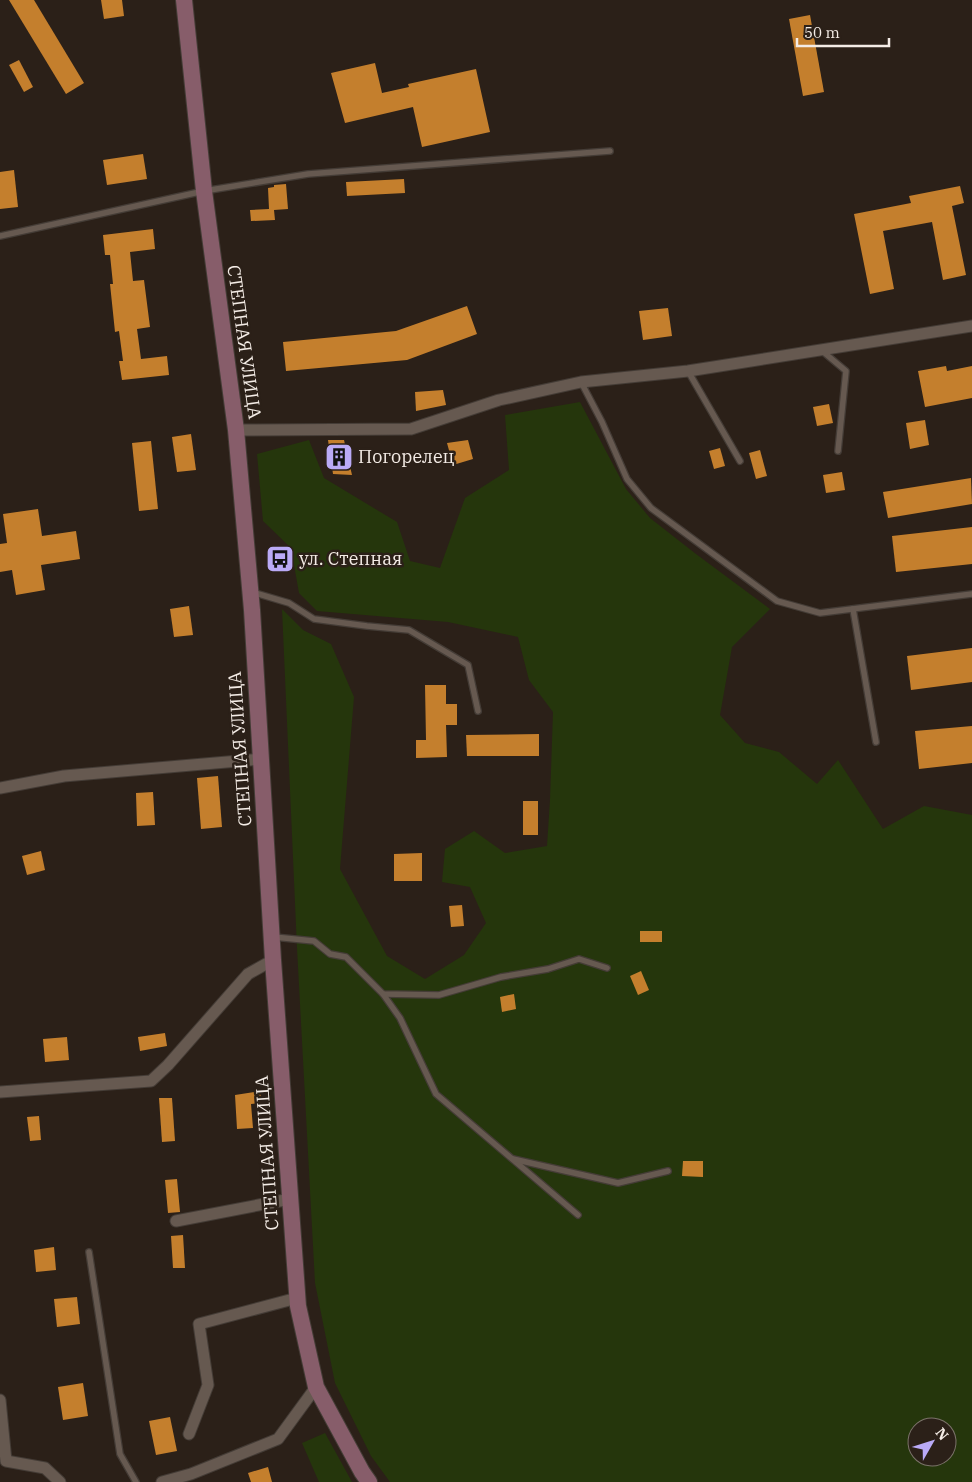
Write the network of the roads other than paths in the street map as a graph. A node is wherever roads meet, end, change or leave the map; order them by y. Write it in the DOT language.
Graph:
graph roads {
  1 [pos="184,0"];
  2 [pos="610,151"];
  3 [pos="204,191"];
  4 [pos="0,236"];
  5 [pos="972,326"];
  6 [pos="821,350"];
  7 [pos="688,371"];
  8 [pos="581,382"];
  9 [pos="236,430"];
  10 [pos="838,450"];
  11 [pos="740,461"];
  12 [pos="250,591"];
  13 [pos="972,594"];
  14 [pos="853,609"];
  15 [pos="478,710"];
  16 [pos="876,742"];
  17 [pos="261,759"];
  18 [pos="0,788"];
  19 [pos="272,937"];
  20 [pos="273,960"];
  21 [pos="607,968"];
  22 [pos="383,994"];
  23 [pos="0,1092"];
  24 [pos="511,1158"];
  25 [pos="668,1171"];
  26 [pos="290,1199"];
  27 [pos="578,1215"];
  28 [pos="176,1221"];
  29 [pos="89,1252"];
  30 [pos="297,1298"];
  31 [pos="316,1387"];
  32 [pos="0,1400"];
  33 [pos="189,1434"];
  34 [pos="192,1478"];
  35 [pos="60,1482"];
  36 [pos="136,1482"];
  37 [pos="162,1482"];
  38 [pos="369,1482"];
  1 -- 3 [label="street, СТЕПНАЯ УЛИЦА"];
  2 -- 3 [label="lane"];
  3 -- 4 [label="lane"];
  3 -- 9 [label="street, СТЕПНАЯ УЛИЦА"];
  5 -- 6 [label="street"];
  6 -- 7 [label="street"];
  6 -- 10 [label="lane"];
  7 -- 8 [label="street"];
  7 -- 11 [label="lane"];
  8 -- 9 [label="street"];
  8 -- 14 [label="lane"];
  9 -- 12 [label="street, СТЕПНАЯ УЛИЦА"];
  12 -- 15 [label="lane"];
  12 -- 17 [label="street, СТЕПНАЯ УЛИЦА"];
  13 -- 14 [label="lane"];
  14 -- 16 [label="lane"];
  17 -- 18 [label="street"];
  17 -- 19 [label="street, СТЕПНАЯ УЛИЦА"];
  19 -- 20 [label="street, СТЕПНАЯ УЛИЦА"];
  19 -- 22 [label="lane"];
  20 -- 23 [label="street"];
  20 -- 26 [label="street, СТЕПНАЯ УЛИЦА"];
  21 -- 22 [label="lane"];
  22 -- 24 [label="lane"];
  24 -- 25 [label="lane"];
  24 -- 27 [label="lane"];
  26 -- 28 [label="street"];
  26 -- 30 [label="street, СТЕПНАЯ УЛИЦА"];
  29 -- 36 [label="lane"];
  30 -- 31 [label="street, СТЕПНАЯ УЛИЦА"];
  30 -- 33 [label="street"];
  31 -- 34 [label="street"];
  31 -- 38 [label="street, СТЕПНАЯ УЛИЦА"];
  32 -- 35 [label="street"];
  34 -- 37 [label="street"];
}
